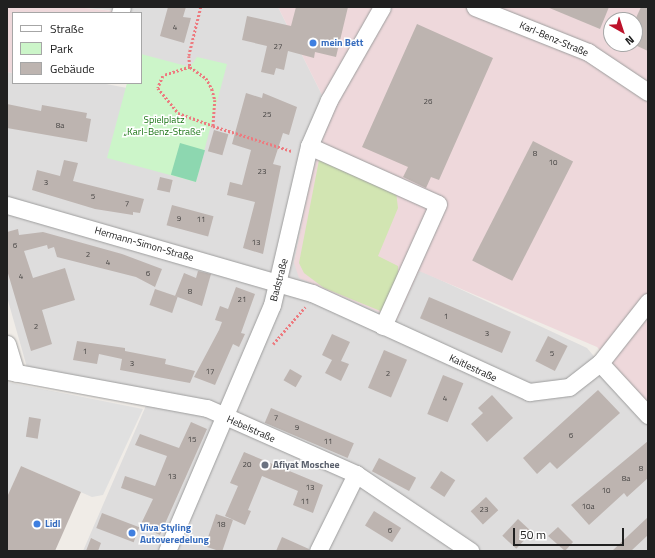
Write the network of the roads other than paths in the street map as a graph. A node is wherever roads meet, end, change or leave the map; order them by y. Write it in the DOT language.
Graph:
graph roads {
  1 [pos="382,7"];
  2 [pos="475,7"];
  3 [pos="648,92"];
  4 [pos="307,151"];
  5 [pos="7,205"];
  6 [pos="280,283"];
  7 [pos="648,302"];
  8 [pos="383,326"];
  9 [pos="7,344"];
  10 [pos="600,363"];
  11 [pos="11,372"];
  12 [pos="648,415"];
  13 [pos="223,416"];
  14 [pos="356,474"];
  15 [pos="167,551"];
  16 [pos="318,551"];
  17 [pos="470,551"];
  1 -- 4 [label="street, Badstraße"];
  2 -- 3 [label="street, Karl-Benz-Straße"];
  4 -- 6 [label="street, Badstraße"];
  4 -- 8 [label="street"];
  5 -- 6 [label="street, Hermann-Simon-Straße"];
  6 -- 8 [label="street, Kaitlestraße"];
  6 -- 13 [label="street, Badstraße"];
  7 -- 10 [label="street"];
  8 -- 10 [label="street, Kaitlestraße"];
  9 -- 11 [label="street"];
  10 -- 12 [label="street"];
  11 -- 13 [label="street, Hebelstraße"];
  13 -- 14 [label="street, Hebelstraße"];
  13 -- 15 [label="street, Badstraße"];
  14 -- 16 [label="street"];
  14 -- 17 [label="street, Hebelstraße"];
}
